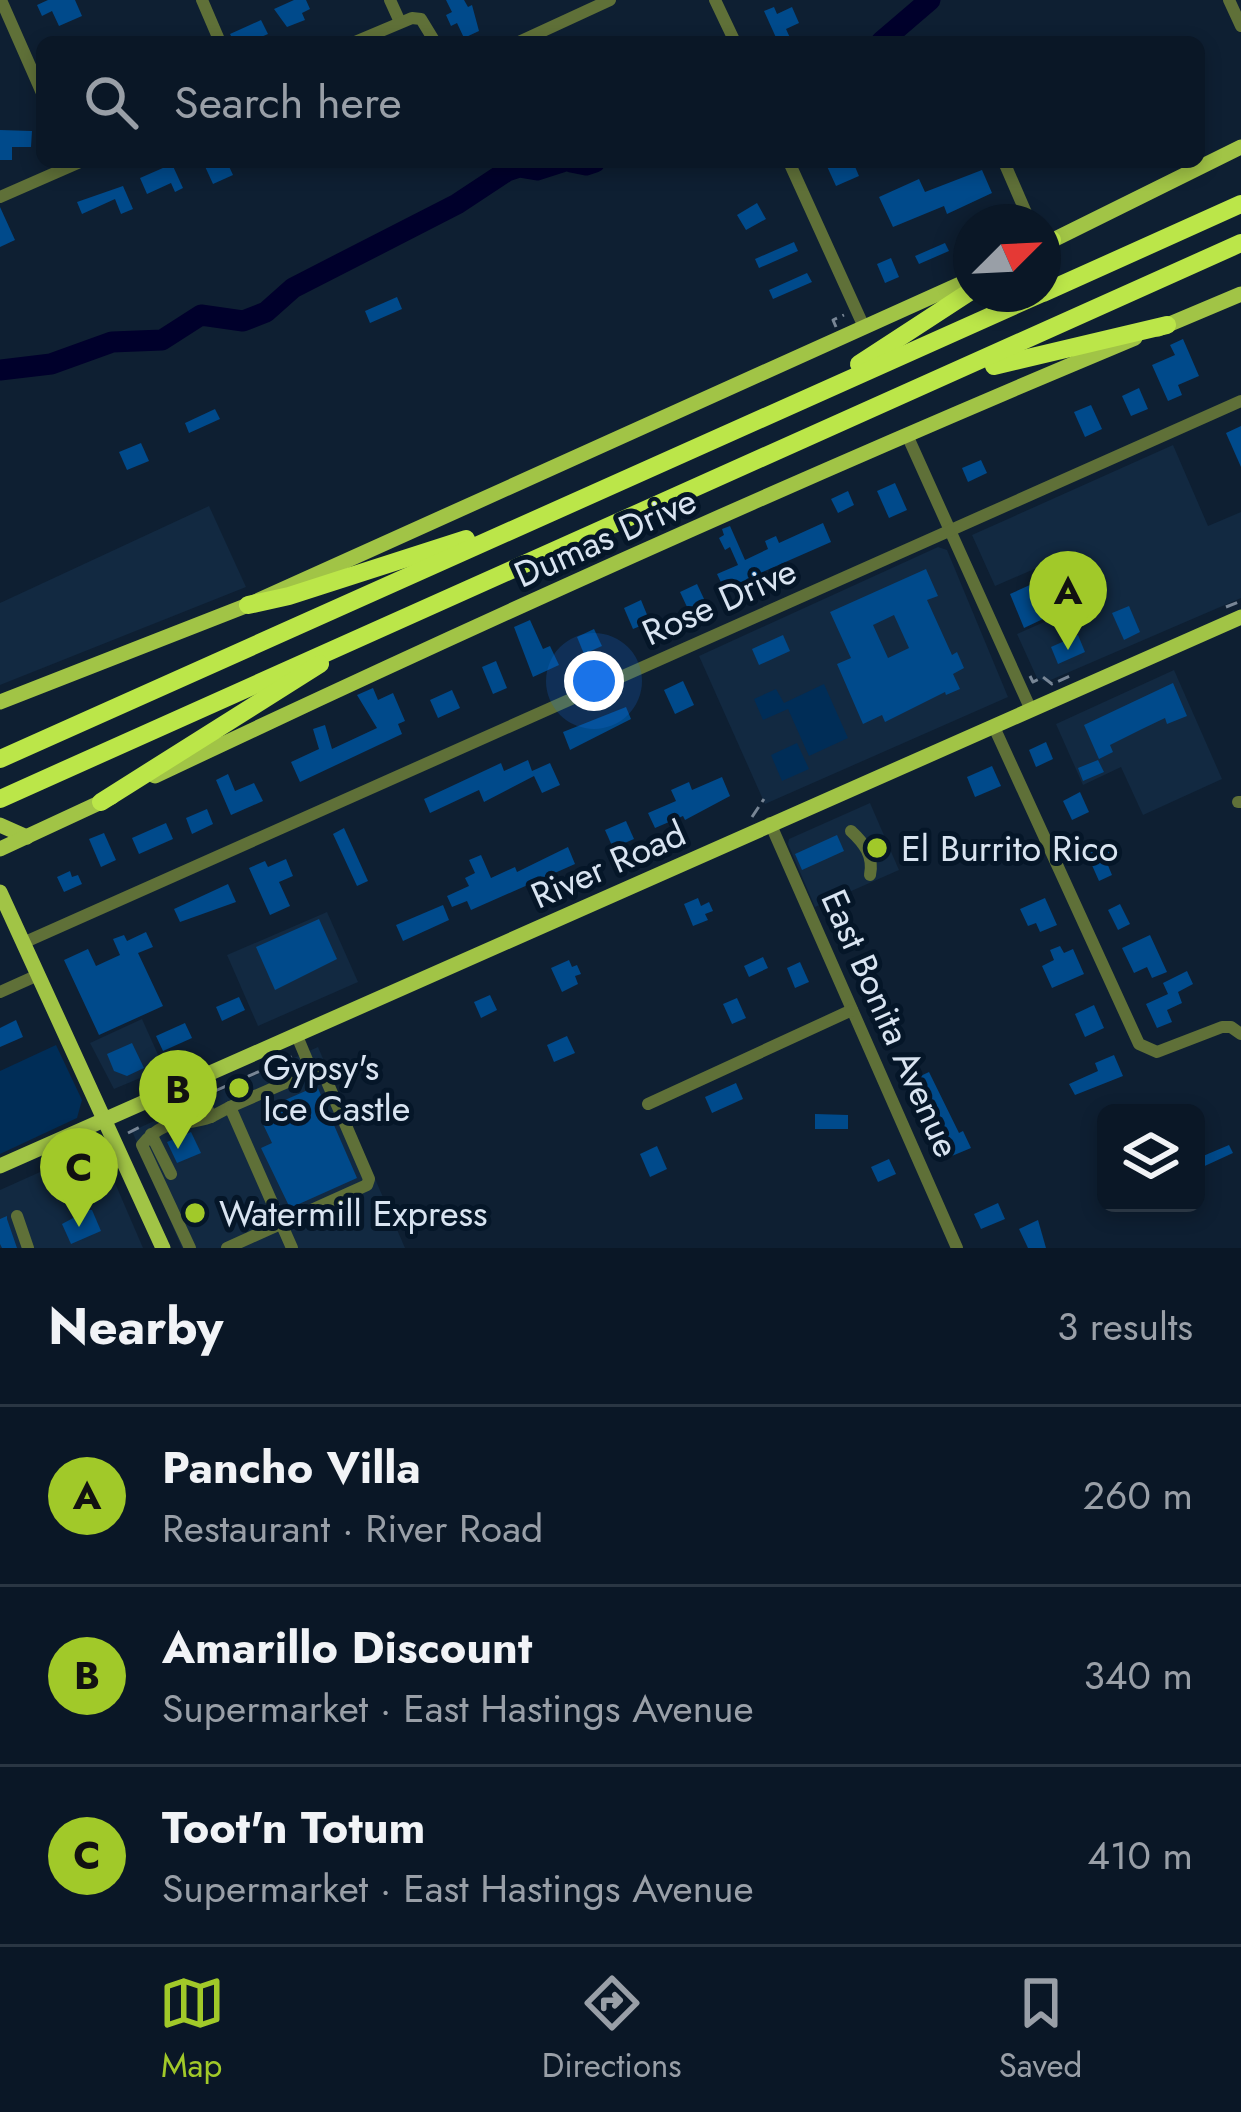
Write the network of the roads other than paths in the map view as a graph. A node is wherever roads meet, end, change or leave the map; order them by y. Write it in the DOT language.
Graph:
graph roads {
  1 [pos="1,0"];
  2 [pos="202,0"];
  3 [pos="390,0"];
  4 [pos="610,0"];
  5 [pos="716,0"];
  6 [pos="1229,0"];
  7 [pos="400,22"];
  8 [pos="1241,26"];
  9 [pos="217,36"];
  10 [pos="368,36"];
  11 [pos="431,36"];
  12 [pos="532,36"];
  13 [pos="732,36"];
  14 [pos="36,79"];
  15 [pos="1237,150"];
  16 [pos="1205,166"];
  17 [pos="64,168"];
  18 [pos="792,168"];
  19 [pos="1007,168"];
  20 [pos="1200,168"];
  21 [pos="0,197"];
  22 [pos="1022,204"];
  23 [pos="1241,204"];
  24 [pos="1061,237"];
  25 [pos="1241,243"];
  26 [pos="1061,285"];
  27 [pos="953,287"];
  28 [pos="1241,294"];
  29 [pos="953,304"];
  30 [pos="999,312"];
  31 [pos="1167,325"];
  32 [pos="864,327"];
  33 [pos="812,395"];
  34 [pos="1241,400"];
  35 [pos="883,405"];
  36 [pos="907,435"];
  37 [pos="528,521"];
  38 [pos="950,531"];
  39 [pos="248,605"];
  40 [pos="1241,617"];
  41 [pos="366,634"];
  42 [pos="0,702"];
  43 [pos="1031,710"];
  44 [pos="994,727"];
  45 [pos="0,759"];
  46 [pos="8,795"];
  47 [pos="101,802"];
  48 [pos="770,823"];
  49 [pos="0,825"];
  50 [pos="850,831"];
  51 [pos="27,837"];
  52 [pos="0,849"];
  53 [pos="870,874"];
  54 [pos="0,892"];
  55 [pos="4,914"];
  56 [pos="23,943"];
  57 [pos="38,975"];
  58 [pos="0,992"];
  59 [pos="852,1010"];
  60 [pos="1241,1034"];
  61 [pos="297,1036"];
  62 [pos="310,1071"];
  63 [pos="195,1081"];
  64 [pos="648,1104"];
  65 [pos="230,1108"];
  66 [pos="211,1117"];
  67 [pos="105,1119"];
  68 [pos="149,1129"];
  69 [pos="0,1166"];
  70 [pos="171,1174"];
  71 [pos="17,1216"];
  72 [pos="281,1223"];
  73 [pos="28,1248"];
  74 [pos="163,1248"];
  75 [pos="190,1248"];
  76 [pos="227,1248"];
  77 [pos="292,1248"];
  78 [pos="958,1248"];
  1 -- 14 [label="street"];
  2 -- 9 [label="street"];
  3 -- 7 [label="street"];
  4 -- 12 [label="street"];
  5 -- 13 [label="street"];
  6 -- 8 [label="street"];
  7 -- 10 [label="street"];
  7 -- 11 [label="street"];
  15 -- 16 [label="main road"];
  17 -- 21 [label="street"];
  18 -- 32 [label="street"];
  19 -- 22 [label="street"];
  20 -- 24 [label="main road"];
  23 -- 26 [label="highway"];
  25 -- 35 [label="highway"];
  27 -- 32 [label="main road"];
  28 -- 31 [label="main road, Dumas Drive"];
  29 -- 33 [label="highway"];
  30 -- 33 [label="highway"];
  31 -- 35 [label="highway"];
  31 -- 36 [label="main road, Dumas Drive"];
  32 -- 39 [label="main road"];
  33 -- 37 [label="highway"];
  34 -- 38 [label="street, Rose Drive"];
  35 -- 41 [label="highway"];
  36 -- 38 [label="street"];
  36 -- 47 [label="main road, Dumas Drive"];
  37 -- 39 [label="highway"];
  37 -- 45 [label="highway"];
  38 -- 43 [label="street"];
  38 -- 56 [label="street, Rose Drive"];
  39 -- 42 [label="main road"];
  40 -- 43 [label="main road, River Road"];
  41 -- 46 [label="highway"];
  41 -- 47 [label="highway"];
  43 -- 44 [label="main road, River Road"];
  44 -- 48 [label="main road, River Road"];
  44 -- 60 [label="street"];
  47 -- 51 [label="main road, Dumas Drive"];
  48 -- 59 [label="street, East Bonita Avenue"];
  48 -- 61 [label="main road, River Road"];
  49 -- 51 [label="main road"];
  50 -- 53 [label="street"];
  51 -- 52 [label="main road, Dumas Drive"];
  54 -- 55 [label="main road"];
  55 -- 56 [label="main road"];
  56 -- 57 [label="main road"];
  57 -- 58 [label="street"];
  57 -- 67 [label="main road"];
  59 -- 64 [label="street"];
  59 -- 78 [label="street, East Bonita Avenue"];
  61 -- 62 [label="street"];
  61 -- 63 [label="main road, River Road"];
  62 -- 65 [label="street"];
  62 -- 72 [label="street"];
  63 -- 66 [label="street"];
  63 -- 67 [label="main road, River Road"];
  65 -- 66 [label="street"];
  65 -- 72 [label="street"];
  66 -- 68 [label="street"];
  67 -- 69 [label="main road, River Road"];
  67 -- 74 [label="main road"];
  68 -- 70 [label="street"];
  68 -- 75 [label="street"];
  71 -- 73 [label="street"];
  72 -- 76 [label="street"];
  72 -- 77 [label="street"];
}
